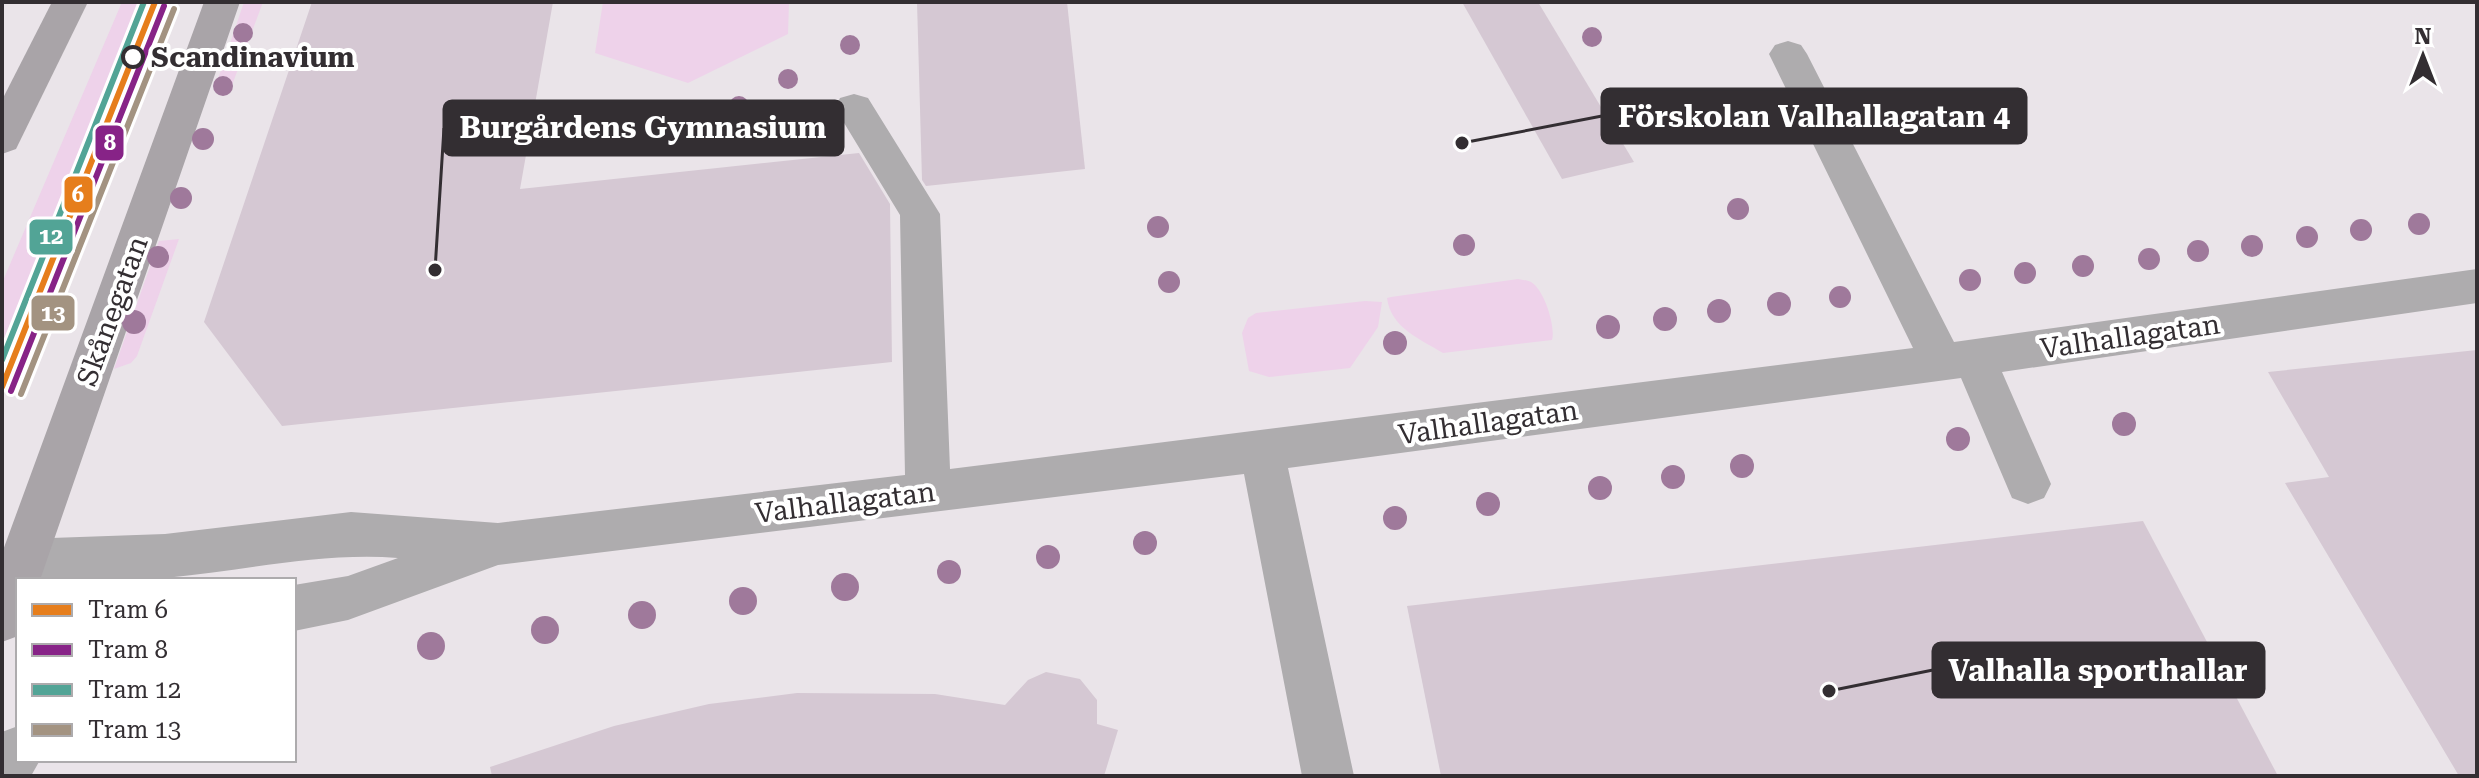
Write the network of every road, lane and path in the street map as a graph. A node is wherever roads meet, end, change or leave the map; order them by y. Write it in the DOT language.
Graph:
graph roads {
  1 [pos="70,2"];
  2 [pos="222,2"];
  3 [pos="1788,54"];
  4 [pos="854,108"];
  5 [pos="2,139"];
  6 [pos="2477,286"];
  7 [pos="1958,360"];
  8 [pos="1262,452"];
  9 [pos="2028,484"];
  10 [pos="928,492"];
  11 [pos="498,544"];
  12 [pos="12,561"];
  13 [pos="296,608"];
  14 [pos="2,619"];
  15 [pos="16,754"];
  16 [pos="2,771"];
  17 [pos="1328,776"];
  1 -- 5 [label="main road"];
  2 -- 12 [label="main road, Skånegatan"];
  3 -- 7 [label="street"];
  4 -- 10 [label="street"];
  6 -- 7 [label="street, Valhallagatan"];
  7 -- 8 [label="street, Valhallagatan"];
  7 -- 9 [label="street"];
  8 -- 10 [label="street, Valhallagatan"];
  8 -- 17 [label="street"];
  10 -- 11 [label="street, Valhallagatan"];
  11 -- 12 [label="street, Valhallagatan"];
  11 -- 13 [label="street, Valhallagatan"];
  12 -- 14 [label="main road, Skånegatan"];
  15 -- 16 [label="street"];
}
